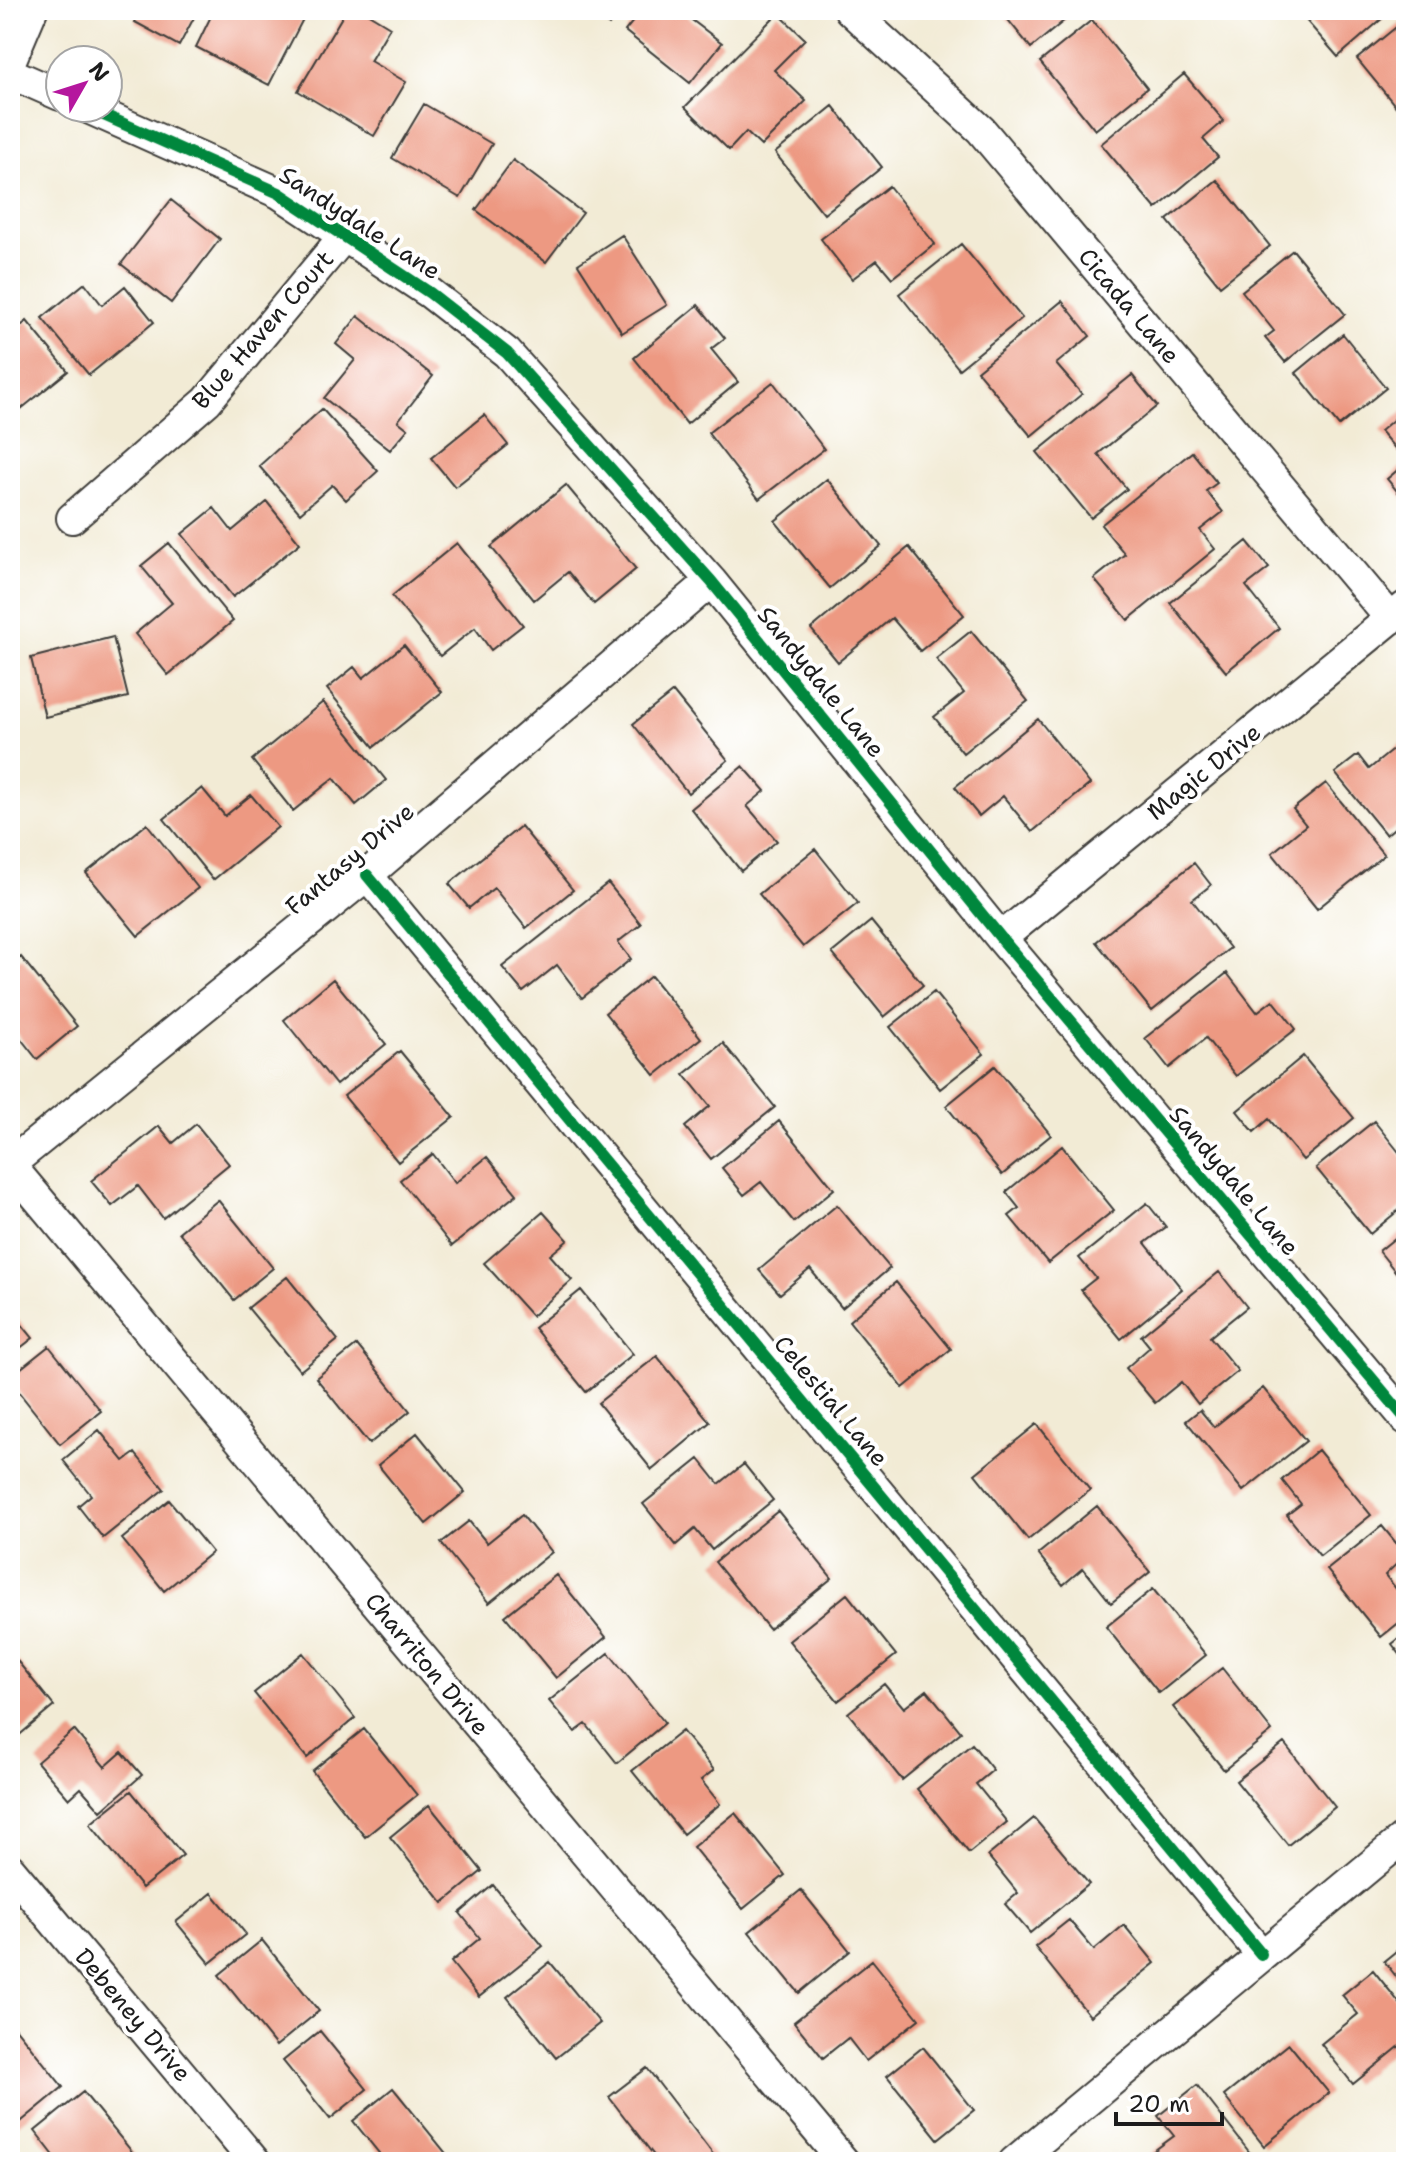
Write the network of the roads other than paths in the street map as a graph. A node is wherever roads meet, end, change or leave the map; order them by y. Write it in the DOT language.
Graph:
graph roads {
  1 [pos="32,10"];
  2 [pos="850,10"];
  3 [pos="10,62"];
  4 [pos="10,73"];
  5 [pos="44,88"];
  6 [pos="124,124"];
  7 [pos="345,235"];
  8 [pos="72,518"];
  9 [pos="711,581"];
  10 [pos="1398,613"];
  11 [pos="367,875"];
  12 [pos="1001,938"];
  13 [pos="10,1164"];
  14 [pos="1406,1419"];
  15 [pos="1406,1836"];
  16 [pos="10,1869"];
  17 [pos="1261,1954"];
  18 [pos="255,2162"];
  19 [pos="844,2162"];
  20 [pos="1014,2162"];
  1 -- 3 [label="street"];
  2 -- 10 [label="street, Cicada Lane"];
  4 -- 5 [label="street"];
  6 -- 7 [label="street, Sandydale Lane"];
  7 -- 8 [label="street, Blue Haven Court"];
  7 -- 9 [label="street, Sandydale Lane"];
  9 -- 11 [label="street, Fantasy Drive"];
  9 -- 12 [label="street, Sandydale Lane"];
  10 -- 12 [label="street, Magic Drive"];
  11 -- 13 [label="street, Fantasy Drive"];
  11 -- 17 [label="street, Celestial Lane"];
  12 -- 14 [label="street, Sandydale Lane"];
  13 -- 19 [label="street, Charriton Drive"];
  15 -- 17 [label="street"];
  16 -- 18 [label="street, Debeney Drive"];
  17 -- 20 [label="street"];
}
